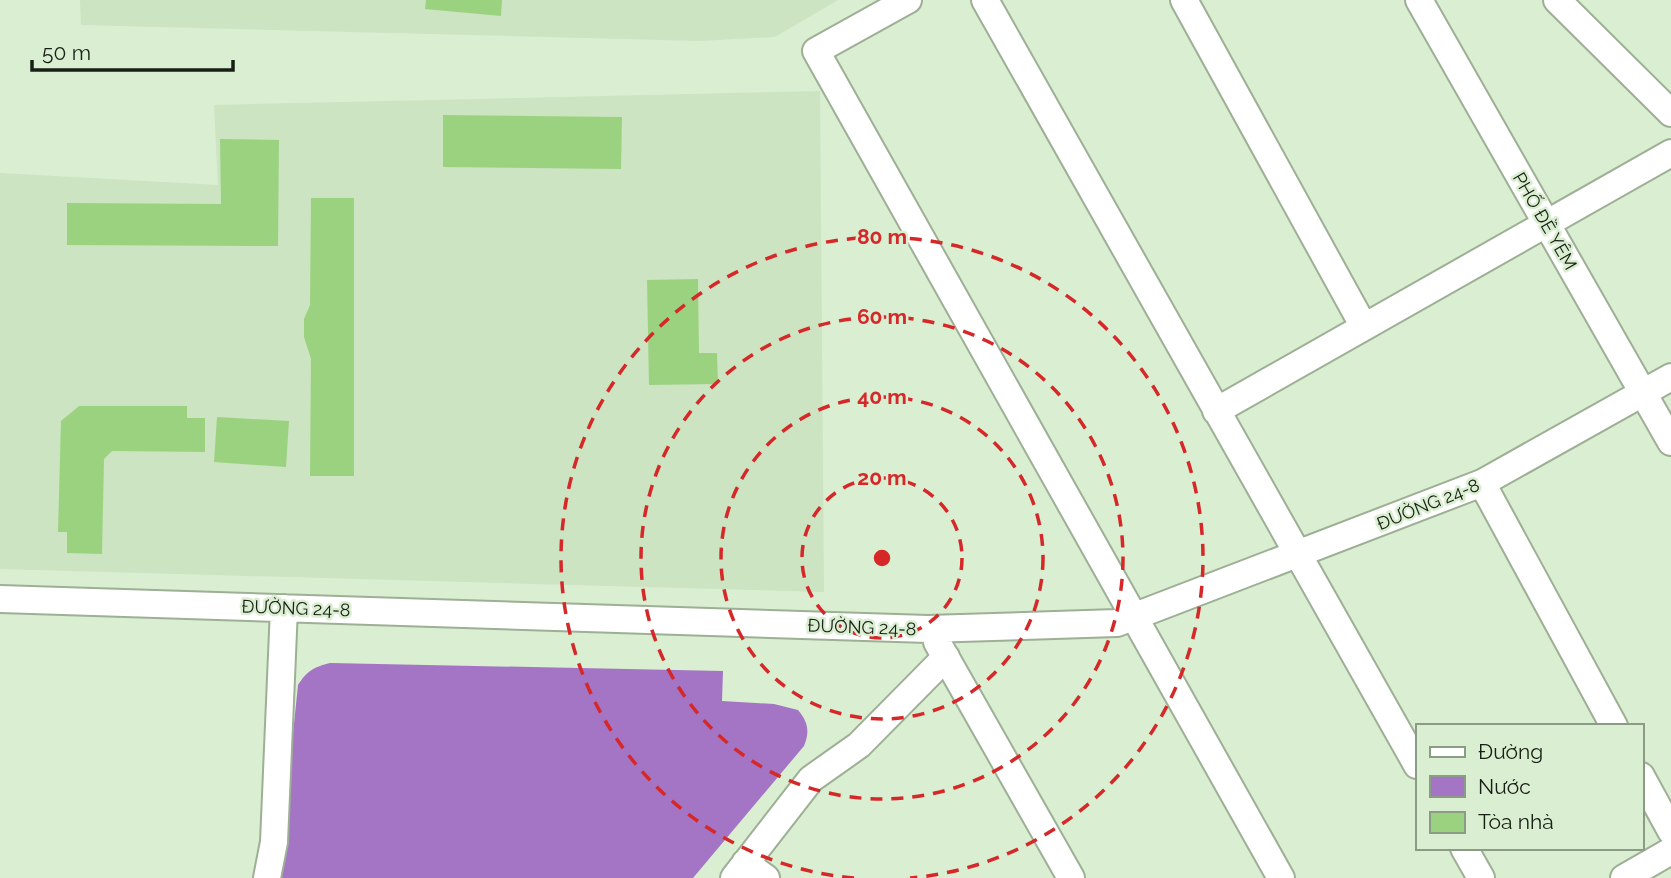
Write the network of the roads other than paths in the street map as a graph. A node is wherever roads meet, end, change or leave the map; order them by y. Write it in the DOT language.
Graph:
graph roads {
  1 [pos="908,0"];
  2 [pos="985,0"];
  3 [pos="1184,0"];
  4 [pos="1419,0"];
  5 [pos="1557,0"];
  6 [pos="1671,113"];
  7 [pos="1671,153"];
  8 [pos="1548,225"];
  9 [pos="1364,327"];
  10 [pos="1671,377"];
  11 [pos="1643,393"];
  12 [pos="1216,411"];
  13 [pos="1671,442"];
  14 [pos="1482,483"];
  15 [pos="1297,555"];
  16 [pos="0,599"];
  17 [pos="284,608"];
  18 [pos="1134,617"];
  19 [pos="928,629"];
  20 [pos="946,657"];
  21 [pos="1613,724"];
  22 [pos="1416,763"];
  23 [pos="1643,780"];
  24 [pos="1671,831"];
  25 [pos="1466,850"];
  26 [pos="1671,851"];
  27 [pos="748,873"];
  28 [pos="267,878"];
  29 [pos="1071,878"];
  30 [pos="1281,878"];
  31 [pos="1481,878"];
  32 [pos="1624,878"];
  1 -- 18 [label="street"];
  2 -- 12 [label="street"];
  3 -- 9 [label="street"];
  4 -- 8 [label="street, PHỐ ĐỀ YÊM"];
  5 -- 6 [label="street"];
  7 -- 8 [label="street"];
  8 -- 9 [label="street"];
  8 -- 11 [label="street, PHỐ ĐỀ YÊM"];
  9 -- 12 [label="street"];
  10 -- 11 [label="street, ĐƯỜNG 24-8"];
  11 -- 13 [label="street, PHỐ ĐỀ YÊM"];
  11 -- 14 [label="street, ĐƯỜNG 24-8"];
  12 -- 15 [label="street"];
  14 -- 15 [label="street, ĐƯỜNG 24-8"];
  14 -- 21 [label="street"];
  15 -- 18 [label="street, ĐƯỜNG 24-8"];
  15 -- 22 [label="street"];
  16 -- 17 [label="street, ĐƯỜNG 24-8"];
  17 -- 19 [label="street, ĐƯỜNG 24-8"];
  17 -- 28 [label="street"];
  18 -- 19 [label="street, ĐƯỜNG 24-8"];
  18 -- 30 [label="street"];
  19 -- 20 [label="street"];
  20 -- 27 [label="street"];
  20 -- 29 [label="street"];
  23 -- 24 [label="street"];
  25 -- 31 [label="street"];
  26 -- 32 [label="street"];
}
